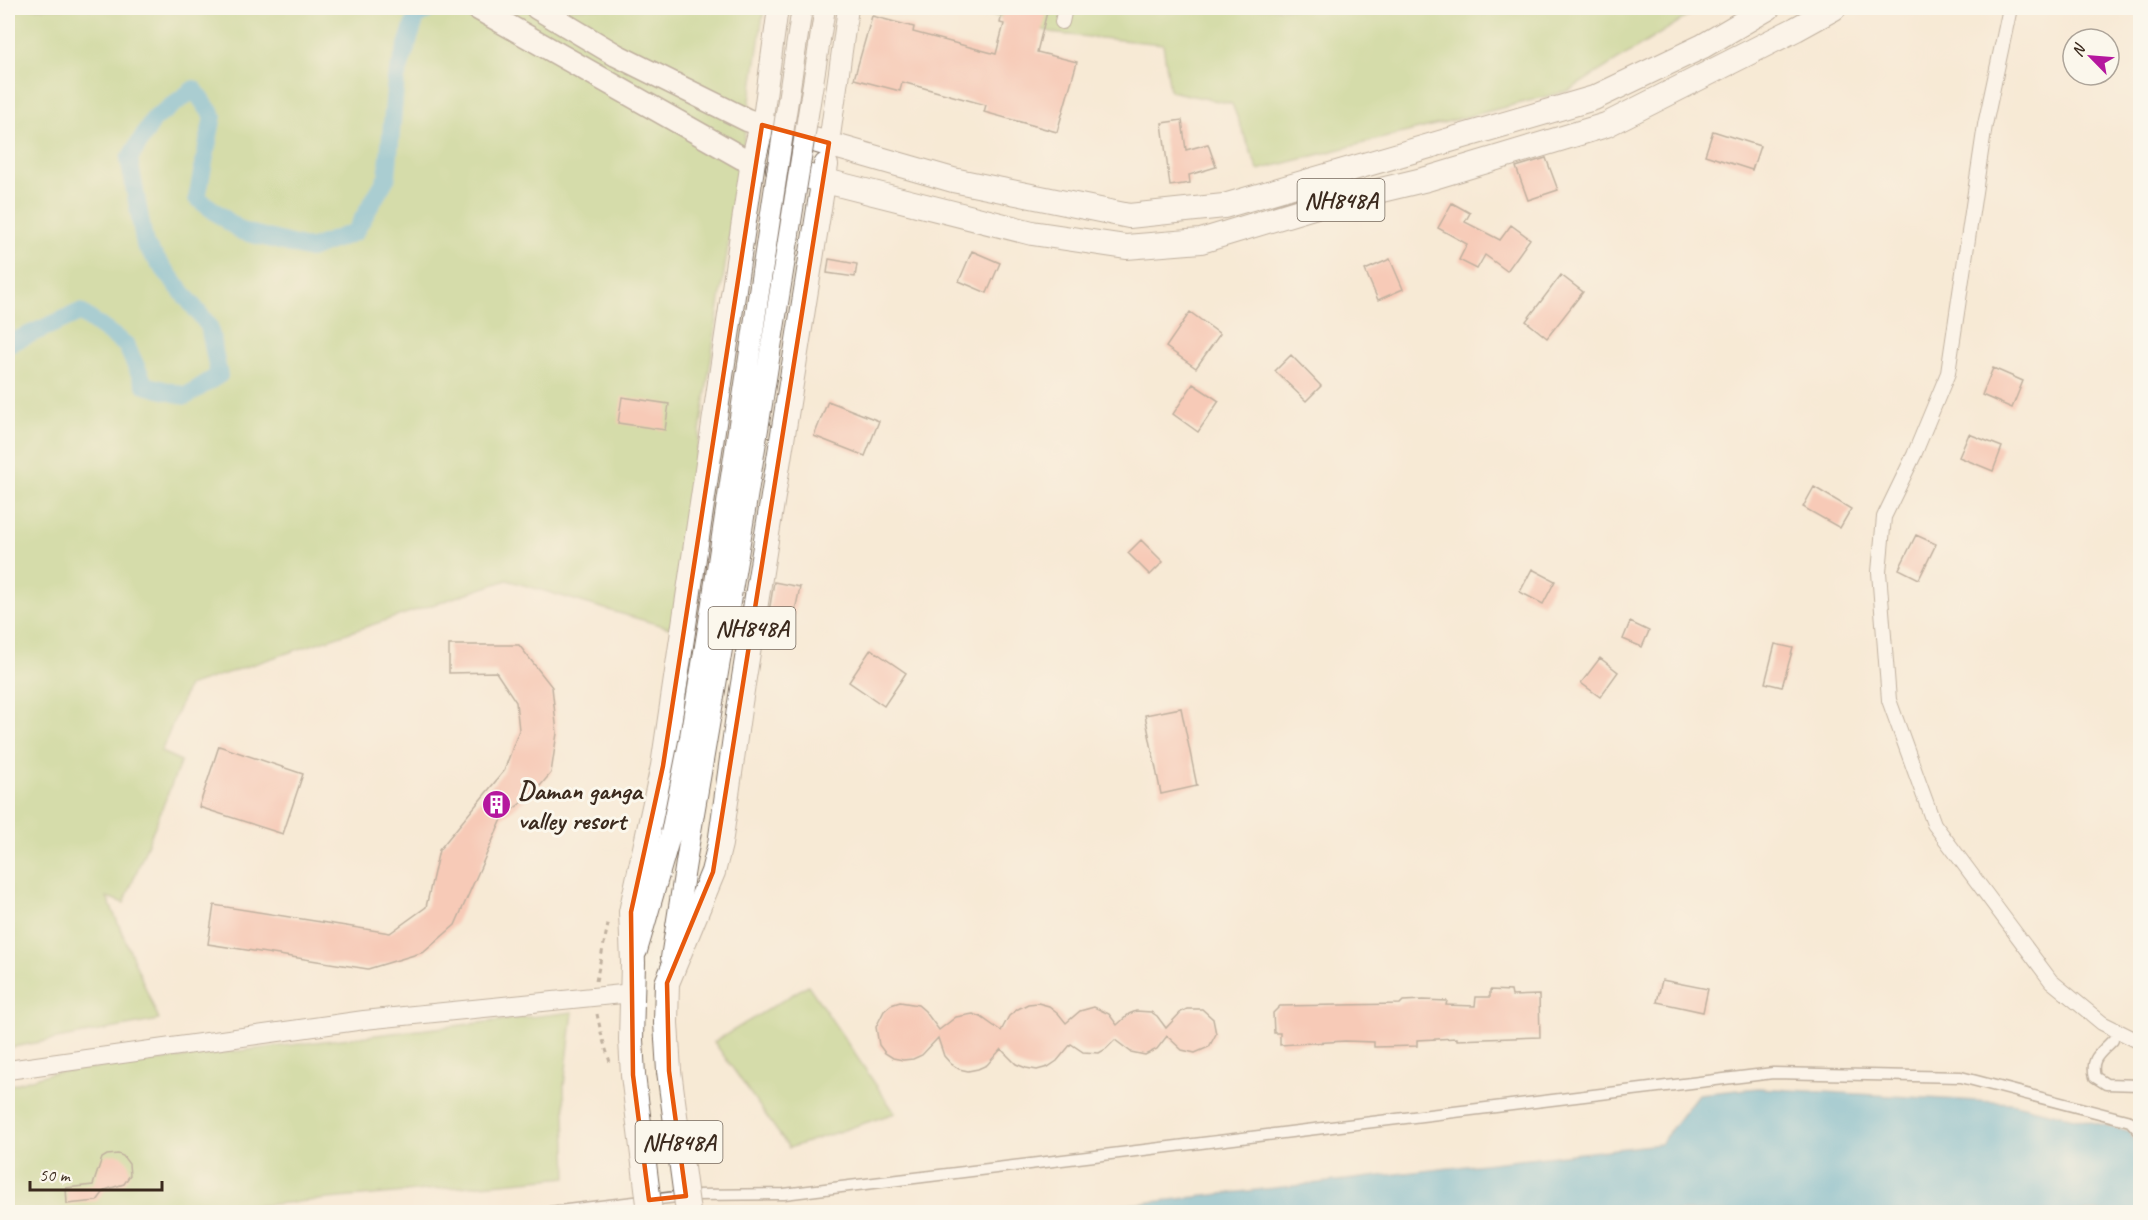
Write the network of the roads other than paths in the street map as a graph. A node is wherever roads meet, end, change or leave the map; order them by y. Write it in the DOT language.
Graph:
graph roads {
  1 [pos="537,8"];
  2 [pos="778,8"];
  3 [pos="802,8"];
  4 [pos="825,8"];
  5 [pos="848,8"];
  6 [pos="1065,8"];
  7 [pos="1768,8"];
  8 [pos="1834,8"];
  9 [pos="2010,8"];
  10 [pos="485,13"];
  11 [pos="1062,22"];
  12 [pos="762,125"];
  13 [pos="829,143"];
  14 [pos="753,161"];
  15 [pos="824,179"];
  16 [pos="680,835"];
  17 [pos="633,963"];
  18 [pos="667,983"];
  19 [pos="632,993"];
  20 [pos="2113,1040"];
  21 [pos="2140,1042"];
  22 [pos="8,1070"];
  23 [pos="2140,1085"];
  24 [pos="2140,1114"];
  25 [pos="2129,1121"];
  26 [pos="2140,1131"];
  27 [pos="550,1212"];
  28 [pos="650,1212"];
  29 [pos="688,1212"];
  1 -- 12 [label="main road"];
  2 -- 12 [label="main road"];
  3 -- 16 [label="main road, bridge"];
  4 -- 16 [label="main road, bridge"];
  5 -- 13 [label="main road"];
  6 -- 11 [label="street"];
  7 -- 13 [label="highway, NH848A"];
  8 -- 15 [label="highway, NH848A"];
  9 -- 21 [label="street"];
  10 -- 14 [label="main road"];
  12 -- 13 [label="highway"];
  12 -- 14 [label="highway"];
  13 -- 15 [label="highway, NH848A"];
  14 -- 15 [label="highway"];
  14 -- 17 [label="highway"];
  15 -- 18 [label="highway, NH848A"];
  16 -- 17 [label="main road"];
  16 -- 18 [label="main road"];
  17 -- 19 [label="highway"];
  18 -- 29 [label="highway, NH848A, bridge"];
  19 -- 22 [label="street"];
  19 -- 28 [label="highway, NH848A, bridge"];
  20 -- 23 [label="street"];
  24 -- 25 [label="street"];
  25 -- 26 [label="street"];
  25 -- 27 [label="street"];
}
